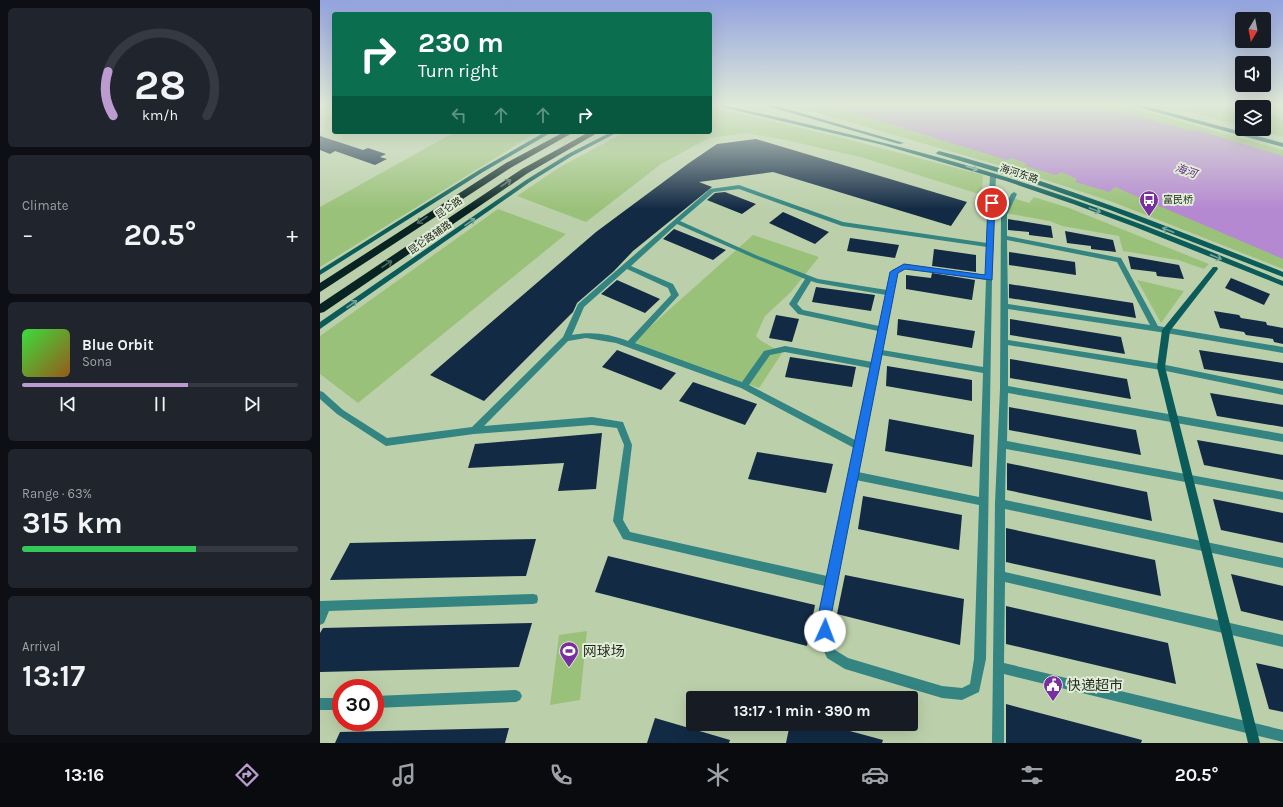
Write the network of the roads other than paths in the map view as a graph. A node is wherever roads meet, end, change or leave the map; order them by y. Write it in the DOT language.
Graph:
graph roads {
  1 [pos="536,140"];
  2 [pos="556,140"];
  3 [pos="581,140"];
  4 [pos="600,140"];
  5 [pos="865,140"];
  6 [pos="892,140"];
  7 [pos="1263,140"];
  8 [pos="1283,145"];
  9 [pos="993,175"];
  10 [pos="1014,194"];
  11 [pos="677,222"];
  12 [pos="1004,237"];
  13 [pos="990,246"];
  14 [pos="626,266"];
  15 [pos="1215,269"];
  16 [pos="320,273"];
  17 [pos="1283,275"];
  18 [pos="809,278"];
  19 [pos="989,278"];
  20 [pos="1283,284"];
  21 [pos="320,288"];
  22 [pos="890,293"];
  23 [pos="1005,306"];
  24 [pos="320,309"];
  25 [pos="320,326"];
  26 [pos="883,328"];
  27 [pos="1161,329"];
  28 [pos="566,339"];
  29 [pos="1004,342"];
  30 [pos="629,345"];
  31 [pos="1283,350"];
  32 [pos="878,352"];
  33 [pos="875,366"];
  34 [pos="1161,367"];
  35 [pos="987,371"];
  36 [pos="744,386"];
  37 [pos="1004,389"];
  38 [pos="1283,392"];
  39 [pos="320,394"];
  40 [pos="1174,419"];
  41 [pos="474,430"];
  42 [pos="1283,438"];
  43 [pos="1002,444"];
  44 [pos="858,446"];
  45 [pos="853,475"];
  46 [pos="1189,479"];
  47 [pos="1283,496"];
  48 [pos="984,502"];
  49 [pos="1000,503"];
  50 [pos="1206,546"];
  51 [pos="1283,564"];
  52 [pos="1000,576"];
  53 [pos="831,582"];
  54 [pos="534,599"];
  55 [pos="323,606"];
  56 [pos="320,619"];
  57 [pos="1226,627"];
  58 [pos="1283,641"];
  59 [pos="999,667"];
  60 [pos="516,696"];
  61 [pos="384,702"];
  62 [pos="320,704"];
  63 [pos="332,704"];
  64 [pos="1251,728"];
  65 [pos="1283,736"];
  66 [pos="998,743"];
  67 [pos="1254,743"];
  1 -- 16 [label="main road"];
  2 -- 21 [label="highway, 昆仑路, one-way"];
  24 -- 3 [label="highway, 昆仑路, one-way"];
  25 -- 4 [label="main road, 昆仑路辅路, one-way"];
  5 -- 9 [label="main road, 海河东路, one-way"];
  17 -- 6 [label="main road, 海河东路, one-way"];
  7 -- 8 [label="main road"];
  9 -- 13 [label="street"];
  9 -- 20 [label="main road, 海河东路, one-way"];
  10 -- 12 [label="street"];
  11 -- 13 [label="street"];
  11 -- 14 [label="street"];
  11 -- 18 [label="street"];
  12 -- 23 [label="street"];
  12 -- 27 [label="street"];
  13 -- 19 [label="street"];
  14 -- 28 [label="street"];
  14 -- 30 [label="street"];
  15 -- 27 [label="main road"];
  18 -- 22 [label="street"];
  18 -- 26 [label="street"];
  19 -- 22 [label="street"];
  19 -- 35 [label="street"];
  22 -- 26 [label="street"];
  23 -- 27 [label="street"];
  23 -- 29 [label="street"];
  26 -- 32 [label="street"];
  27 -- 31 [label="street"];
  27 -- 34 [label="main road"];
  28 -- 30 [label="street"];
  28 -- 41 [label="street"];
  29 -- 34 [label="street"];
  29 -- 37 [label="street"];
  30 -- 36 [label="street"];
  32 -- 33 [label="street"];
  32 -- 35 [label="street"];
  33 -- 36 [label="street"];
  33 -- 44 [label="street"];
  34 -- 38 [label="street"];
  34 -- 40 [label="main road"];
  35 -- 48 [label="street"];
  36 -- 44 [label="street"];
  37 -- 40 [label="street"];
  37 -- 43 [label="street"];
  39 -- 41 [label="street"];
  40 -- 42 [label="street"];
  40 -- 46 [label="main road"];
  41 -- 53 [label="street"];
  43 -- 46 [label="street"];
  43 -- 49 [label="street"];
  44 -- 45 [label="street"];
  45 -- 48 [label="street"];
  45 -- 53 [label="street"];
  46 -- 47 [label="street"];
  46 -- 50 [label="main road"];
  48 -- 53 [label="street"];
  49 -- 50 [label="street"];
  49 -- 52 [label="street"];
  50 -- 51 [label="street"];
  50 -- 57 [label="main road"];
  52 -- 57 [label="street"];
  52 -- 59 [label="street"];
  54 -- 55 [label="street"];
  55 -- 56 [label="street"];
  57 -- 58 [label="street"];
  57 -- 64 [label="main road"];
  59 -- 64 [label="street"];
  59 -- 66 [label="street"];
  60 -- 61 [label="street"];
  62 -- 63 [label="street"];
  64 -- 65 [label="street"];
  64 -- 67 [label="main road"];
}
